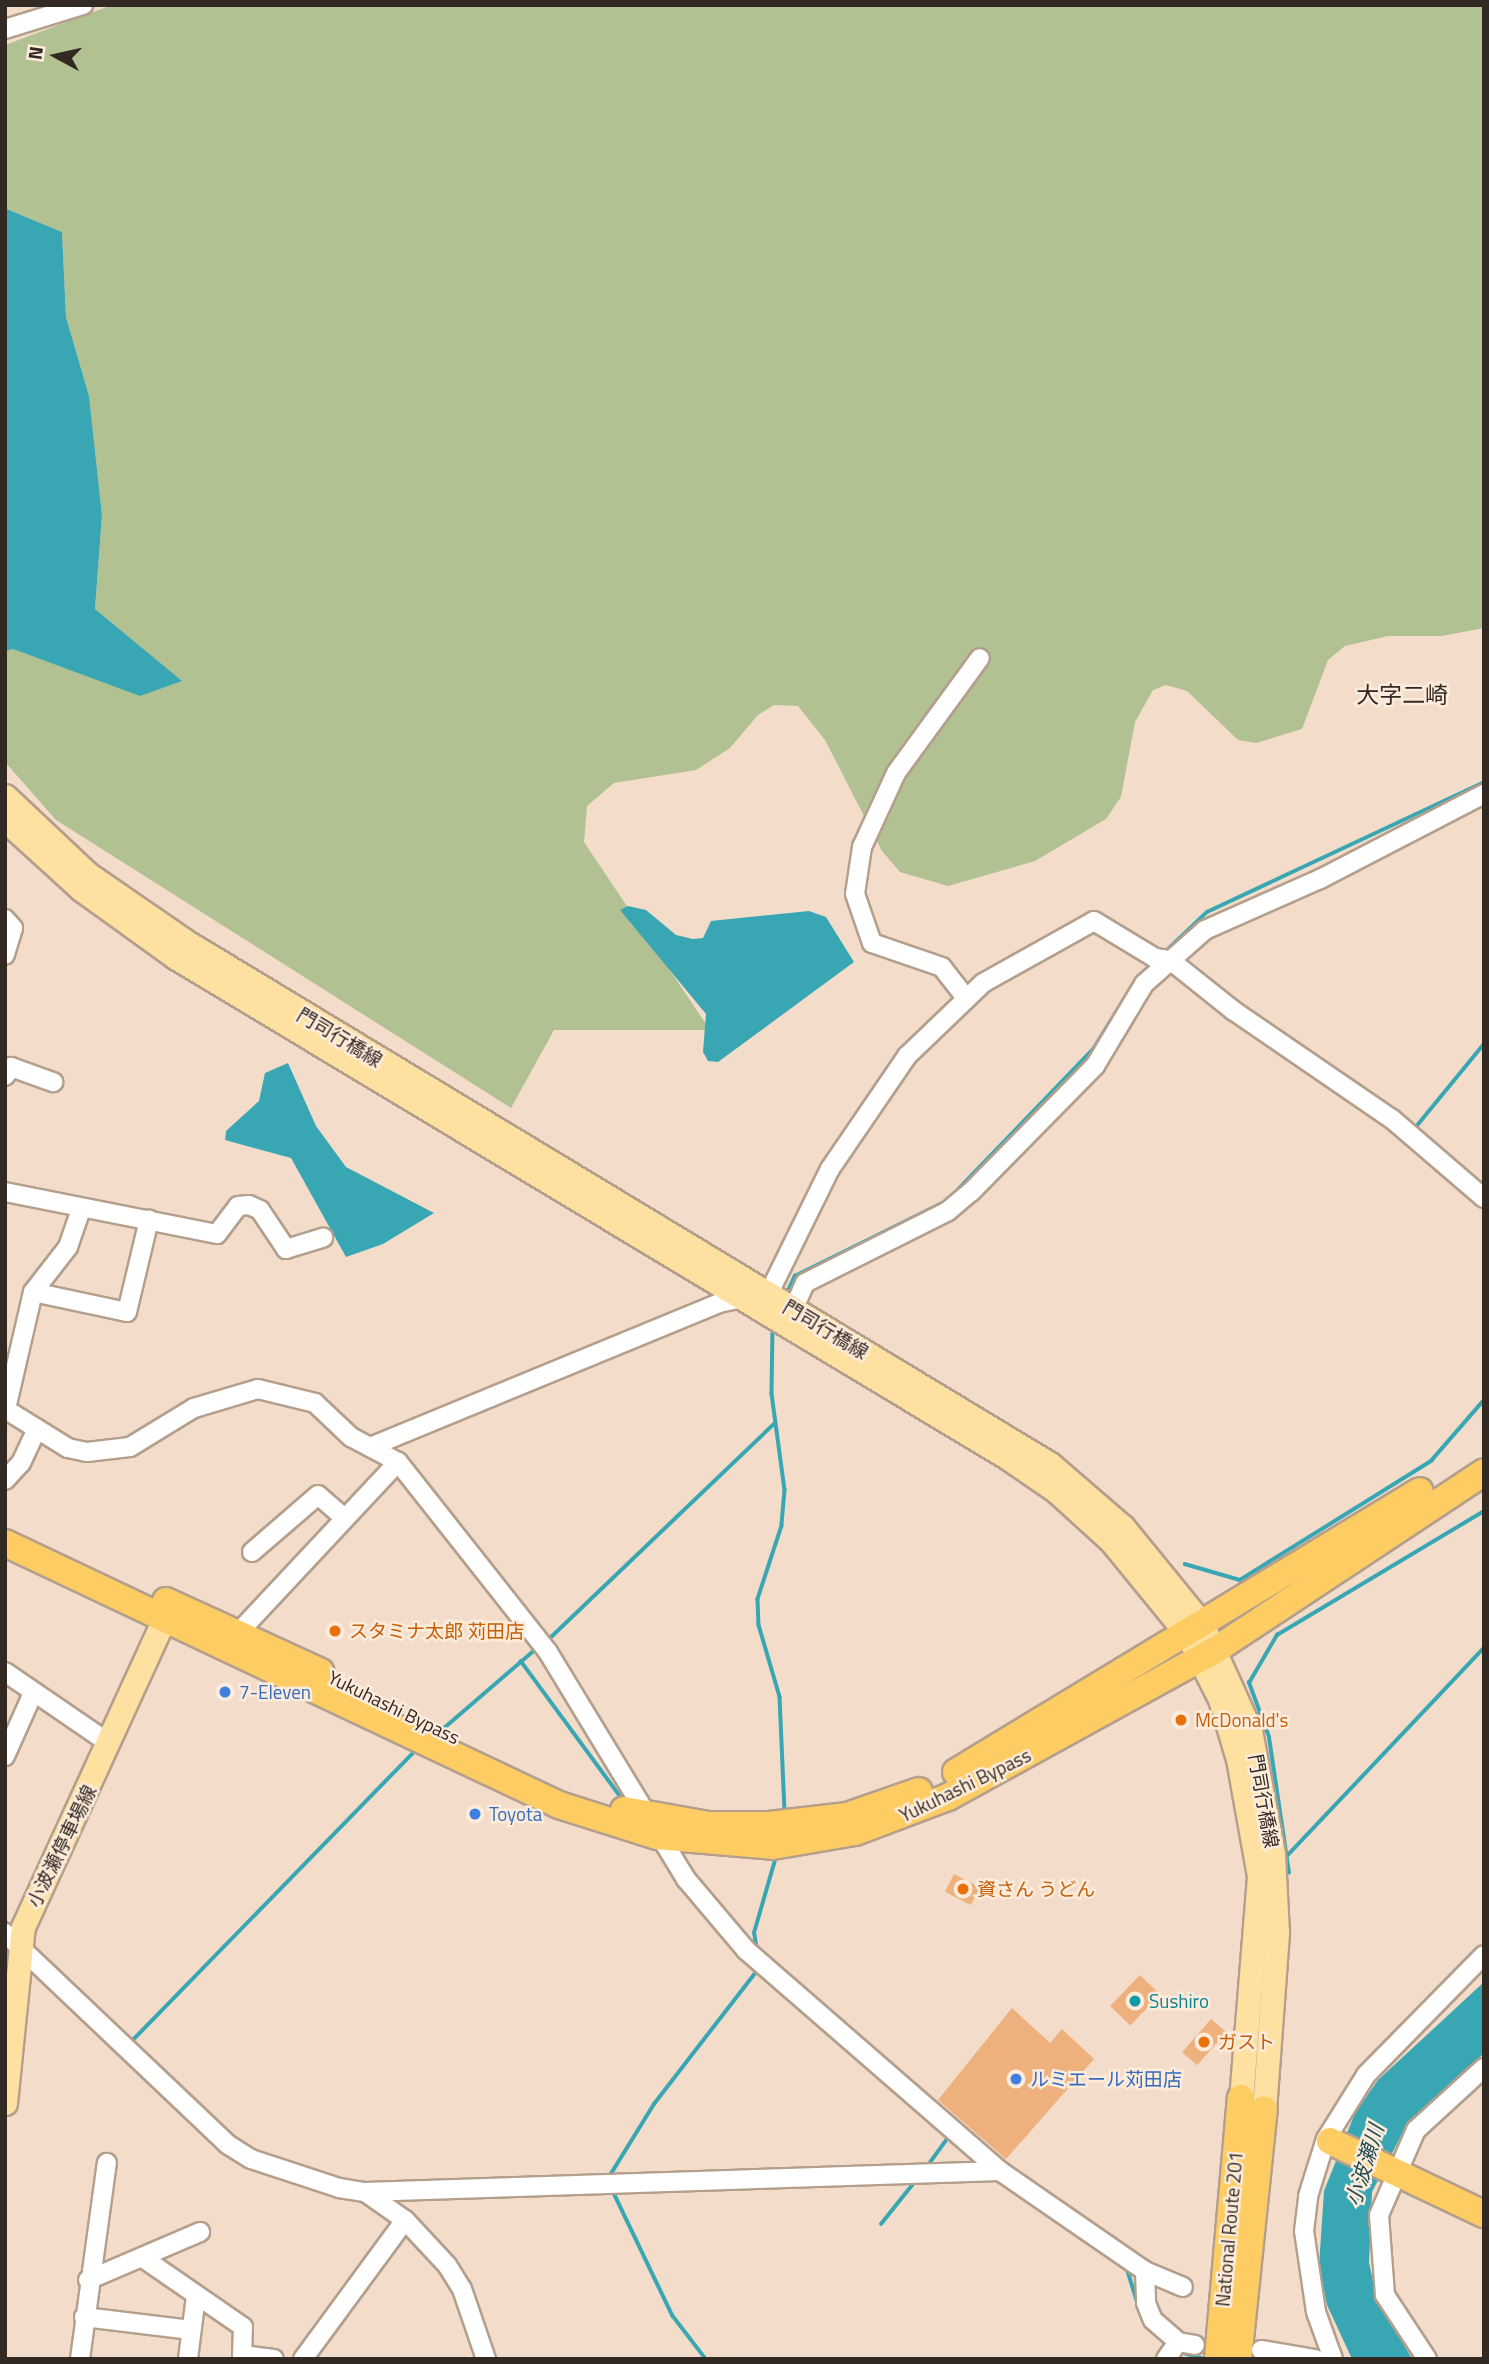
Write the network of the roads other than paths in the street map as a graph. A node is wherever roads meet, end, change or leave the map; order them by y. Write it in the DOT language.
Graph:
graph roads {
  1 [pos="83,5"];
  2 [pos="5,29"];
  3 [pos="980,658"];
  4 [pos="1484,794"];
  5 [pos="5,796"];
  6 [pos="5,820"];
  7 [pos="5,919"];
  8 [pos="5,956"];
  9 [pos="1170,960"];
  10 [pos="966,998"];
  11 [pos="5,1076"];
  12 [pos="53,1082"];
  13 [pos="5,1192"];
  14 [pos="1484,1198"];
  15 [pos="81,1210"];
  16 [pos="149,1220"];
  17 [pos="323,1238"];
  18 [pos="33,1292"];
  19 [pos="757,1300"];
  20 [pos="790,1317"];
  21 [pos="6,1409"];
  22 [pos="37,1430"];
  23 [pos="370,1447"];
  24 [pos="1484,1452"];
  25 [pos="398,1462"];
  26 [pos="1484,1472"];
  27 [pos="5,1480"];
  28 [pos="344,1518"];
  29 [pos="5,1527"];
  30 [pos="5,1543"];
  31 [pos="252,1552"];
  32 [pos="168,1612"];
  33 [pos="1194,1629"];
  34 [pos="238,1633"];
  35 [pos="1207,1654"];
  36 [pos="5,1672"];
  37 [pos="33,1693"];
  38 [pos="110,1744"];
  39 [pos="5,1756"];
  40 [pos="651,1826"];
  41 [pos="13,1940"];
  42 [pos="1484,1955"];
  43 [pos="1484,2068"];
  44 [pos="5,2103"];
  45 [pos="1252,2104"];
  46 [pos="1330,2141"];
  47 [pos="107,2163"];
  48 [pos="1000,2171"];
  49 [pos="1393,2171"];
  50 [pos="365,2192"];
  51 [pos="1484,2214"];
  52 [pos="405,2220"];
  53 [pos="200,2232"];
  54 [pos="143,2258"];
  55 [pos="1145,2271"];
  56 [pos="88,2280"];
  57 [pos="1183,2287"];
  58 [pos="196,2296"];
  59 [pos="84,2317"];
  60 [pos="191,2330"];
  61 [pos="1250,2354"];
  62 [pos="80,2359"];
  63 [pos="188,2359"];
  64 [pos="274,2359"];
  65 [pos="303,2359"];
  66 [pos="486,2359"];
  67 [pos="1166,2359"];
  68 [pos="1218,2359"];
  69 [pos="1315,2359"];
  70 [pos="1333,2359"];
  71 [pos="1427,2359"];
  1 -- 2 [label="street"];
  3 -- 10 [label="street"];
  4 -- 9 [label="street"];
  5 -- 19 [label="main road, 門司行橋線"];
  6 -- 19 [label="main road, 門司行橋線"];
  7 -- 8 [label="street"];
  9 -- 10 [label="street"];
  9 -- 14 [label="street"];
  9 -- 20 [label="street"];
  10 -- 19 [label="street"];
  11 -- 12 [label="street"];
  13 -- 15 [label="street"];
  15 -- 16 [label="street"];
  15 -- 18 [label="street"];
  16 -- 17 [label="street"];
  16 -- 18 [label="street"];
  18 -- 21 [label="street"];
  19 -- 20 [label="main road, 門司行橋線"];
  19 -- 23 [label="street"];
  20 -- 33 [label="main road, 門司行橋線"];
  21 -- 22 [label="street"];
  22 -- 23 [label="street"];
  22 -- 27 [label="street"];
  23 -- 25 [label="street"];
  24 -- 33 [label="highway, Yukuhashi Bypass"];
  25 -- 28 [label="street"];
  25 -- 40 [label="street"];
  26 -- 35 [label="highway, Yukuhashi Bypass"];
  28 -- 31 [label="street"];
  28 -- 34 [label="street"];
  29 -- 32 [label="highway"];
  30 -- 32 [label="highway"];
  32 -- 34 [label="highway, Yukuhashi Bypass"];
  32 -- 38 [label="main road, 小波瀬停車場線"];
  32 -- 40 [label="highway, Yukuhashi Bypass"];
  33 -- 35 [label="main road, 門司行橋線"];
  33 -- 40 [label="highway, Yukuhashi Bypass"];
  34 -- 40 [label="highway, Yukuhashi Bypass"];
  35 -- 40 [label="highway, Yukuhashi Bypass"];
  35 -- 45 [label="main road, 門司行橋線"];
  36 -- 37 [label="street"];
  37 -- 38 [label="street"];
  37 -- 39 [label="street"];
  38 -- 41 [label="main road, 小波瀬停車場線"];
  40 -- 48 [label="street"];
  41 -- 44 [label="main road, 小波瀬停車場線"];
  41 -- 50 [label="street"];
  42 -- 70 [label="street"];
  43 -- 49 [label="street"];
  45 -- 61 [label="highway, National Route 201"];
  45 -- 68 [label="highway, National Route 201"];
  46 -- 49 [label="highway"];
  47 -- 56 [label="street"];
  48 -- 50 [label="street"];
  48 -- 55 [label="street"];
  49 -- 51 [label="highway"];
  49 -- 71 [label="street"];
  50 -- 52 [label="street"];
  52 -- 65 [label="street"];
  52 -- 66 [label="street"];
  53 -- 54 [label="street"];
  54 -- 56 [label="street"];
  54 -- 58 [label="street"];
  55 -- 57 [label="street"];
  55 -- 67 [label="street"];
  56 -- 59 [label="street"];
  58 -- 60 [label="street"];
  58 -- 64 [label="street"];
  59 -- 60 [label="street"];
  59 -- 62 [label="street"];
  60 -- 63 [label="street"];
  61 -- 69 [label="street"];
}
